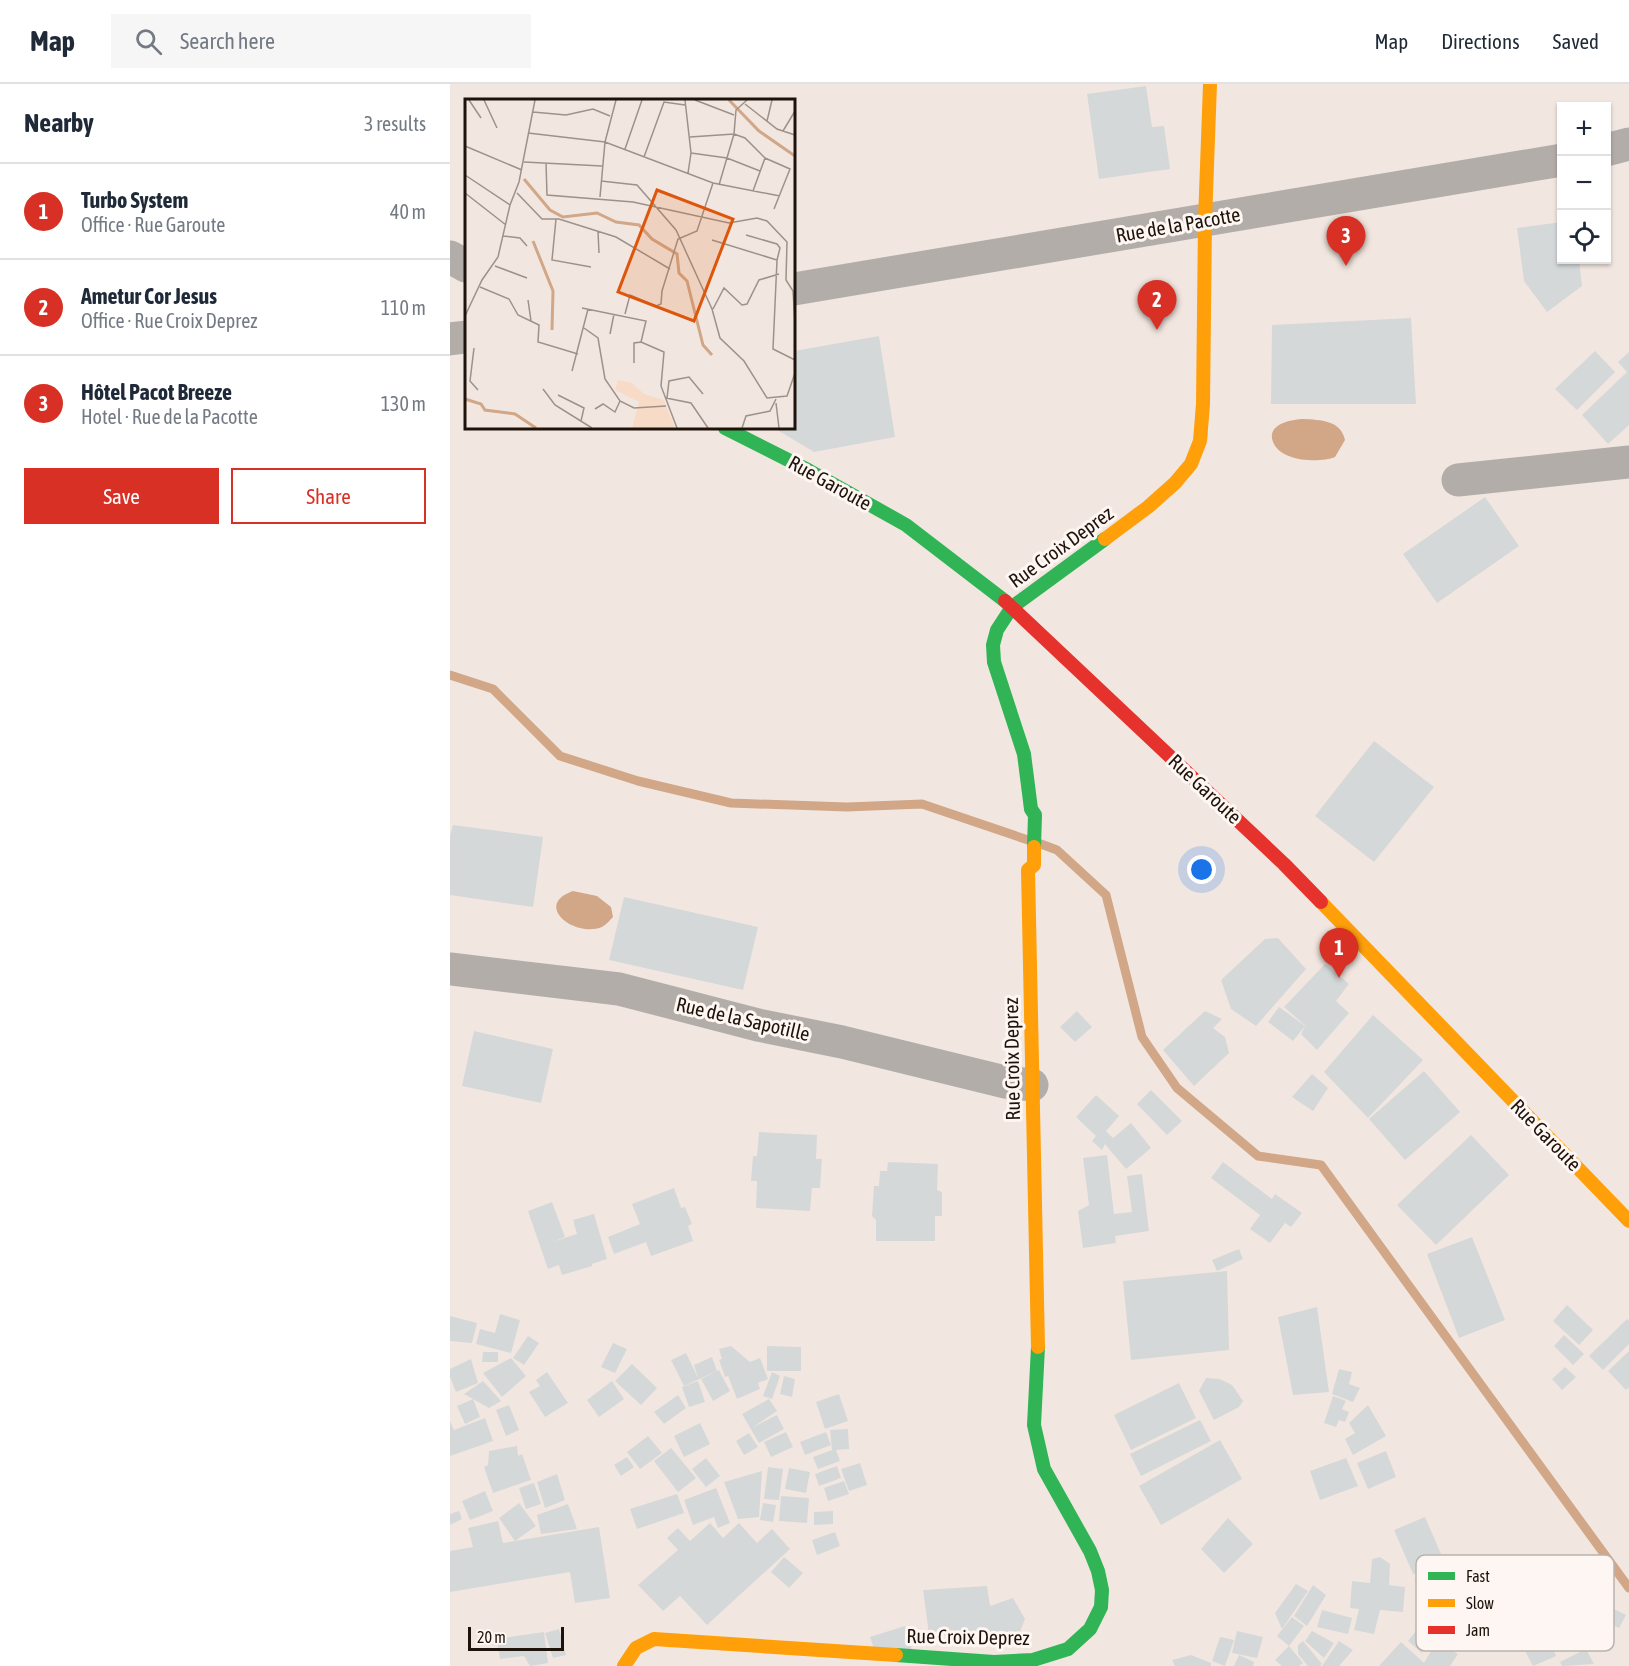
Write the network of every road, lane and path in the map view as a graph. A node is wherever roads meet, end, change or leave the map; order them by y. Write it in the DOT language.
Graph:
graph roads {
  1 [pos="1210,84"];
  2 [pos="1629,144"];
  3 [pos="1611,149"];
  4 [pos="1557,161"];
  5 [pos="1205,221"];
  6 [pos="450,257"];
  7 [pos="465,265"];
  8 [pos="795,289"];
  9 [pos="465,337"];
  10 [pos="450,339"];
  11 [pos="726,429"];
  12 [pos="1629,462"];
  13 [pos="1458,480"];
  14 [pos="1012,607"];
  15 [pos="450,969"];
  16 [pos="1032,1085"];
  17 [pos="1629,1221"];
  18 [pos="624,1666"];
  1 -- 5 [label="street, Rue Croix Deprez"];
  2 -- 3 [label="street"];
  4 -- 5 [label="street, Rue de la Pacotte"];
  5 -- 8 [label="street, Rue de la Pacotte"];
  5 -- 14 [label="street, Rue Croix Deprez"];
  6 -- 7 [label="street"];
  9 -- 10 [label="street"];
  11 -- 14 [label="street, Rue Garoute"];
  12 -- 13 [label="street"];
  14 -- 16 [label="street, Rue Croix Deprez"];
  14 -- 17 [label="street, Rue Garoute"];
  15 -- 16 [label="street, Rue de la Sapotille"];
  16 -- 18 [label="street, Rue Croix Deprez"];
}
